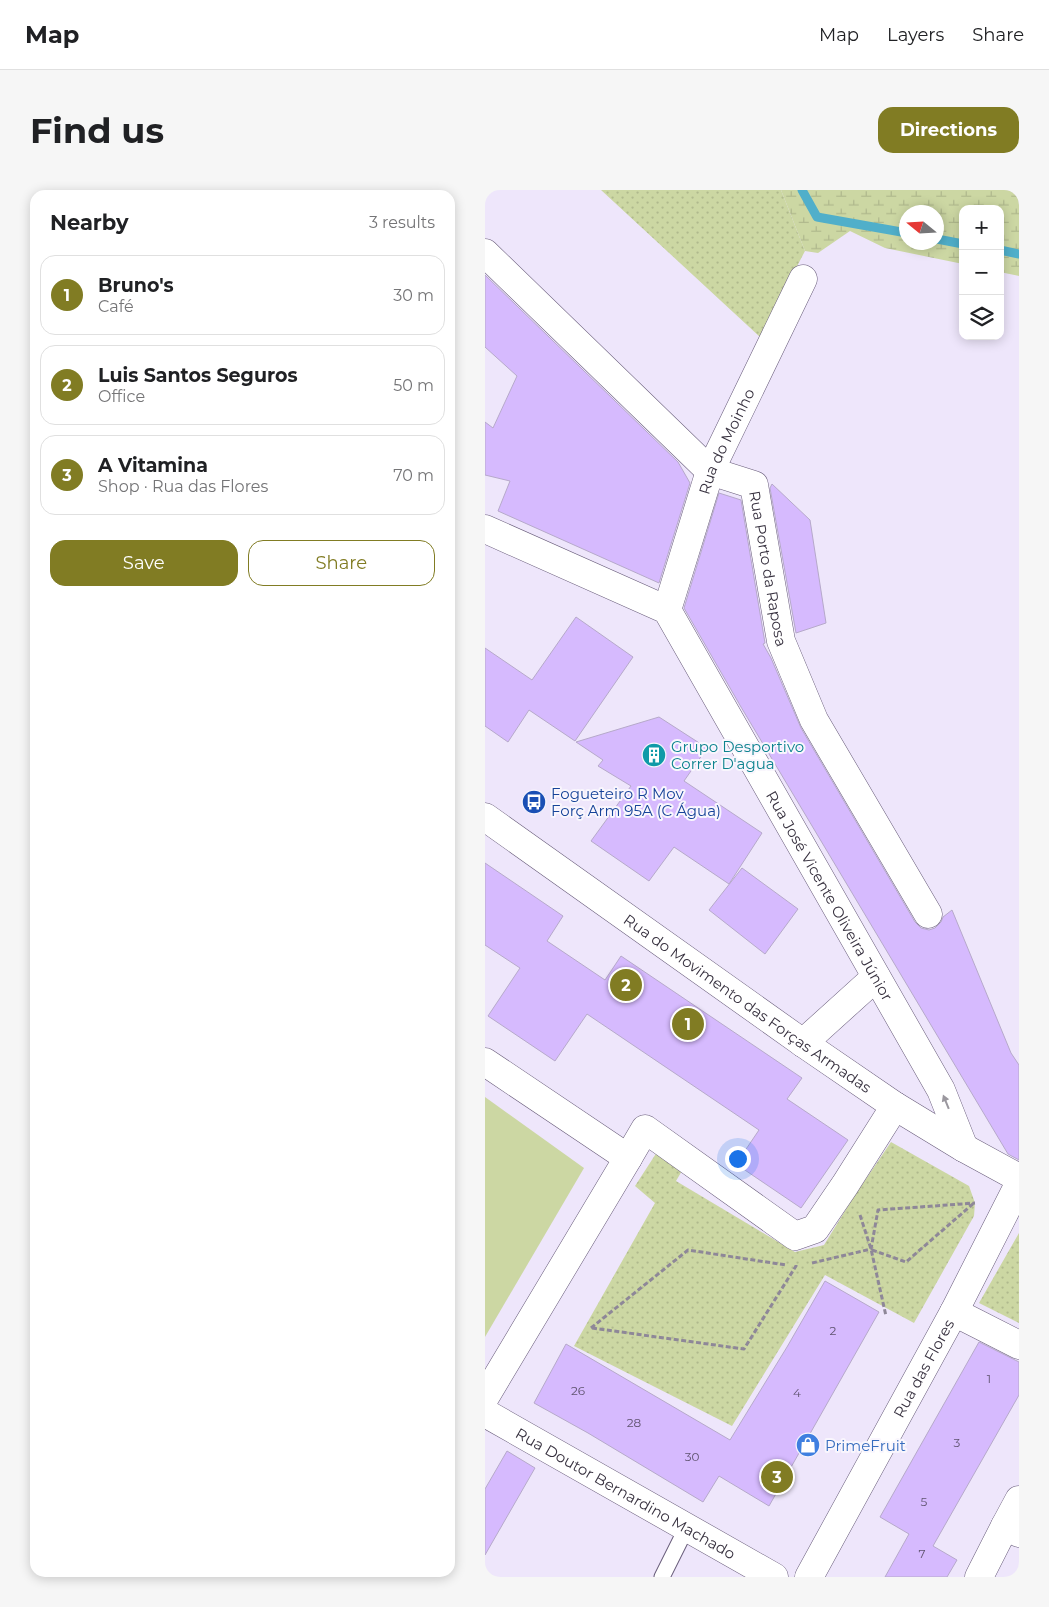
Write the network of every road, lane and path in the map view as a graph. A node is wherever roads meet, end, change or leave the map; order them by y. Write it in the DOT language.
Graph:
graph roads {
  1 [pos="485,253"];
  2 [pos="803,279"];
  3 [pos="710,471"];
  4 [pos="485,529"];
  5 [pos="667,610"];
  6 [pos="485,817"];
  7 [pos="928,914"];
  8 [pos="877,977"];
  9 [pos="803,1043"];
  10 [pos="485,1062"];
  11 [pos="895,1106"];
  12 [pos="964,1148"];
  13 [pos="628,1158"];
  14 [pos="1019,1178"];
  15 [pos="1019,1184"];
  16 [pos="975,1203"];
  17 [pos="859,1212"];
  18 [pos="871,1249"];
  19 [pos="796,1266"];
  20 [pos="954,1312"];
  21 [pos="886,1316"];
  22 [pos="591,1328"];
  23 [pos="1019,1345"];
  24 [pos="485,1397"];
  25 [pos="485,1413"];
  26 [pos="1019,1500"];
  27 [pos="687,1527"];
  28 [pos="1012,1529"];
  29 [pos="666,1575"];
  30 [pos="771,1575"];
  31 [pos="809,1577"];
  32 [pos="979,1577"];
  1 -- 3 [label="street, Rua Porto da Raposa"];
  2 -- 3 [label="street, Rua do Moinho"];
  3 -- 5 [label="street, Rua do Moinho"];
  3 -- 7 [label="street, Rua Porto da Raposa"];
  4 -- 5 [label="street"];
  5 -- 8 [label="street, Rua José Vicente Oliveira Júnior"];
  6 -- 9 [label="street, Rua do Movimento das Forças Armadas"];
  8 -- 9 [label="street"];
  12 -- 8 [label="street, Rua José Vicente Oliveira Júnior, one-way"];
  9 -- 11 [label="street, Rua do Movimento das Forças Armadas"];
  10 -- 13 [label="street"];
  11 -- 12 [label="street, Rua do Movimento das Forças Armadas"];
  11 -- 13 [label="street"];
  12 -- 14 [label="street, Rua do Movimento das Forças Armadas"];
  13 -- 24 [label="street"];
  15 -- 20 [label="street, Rua das Flores"];
  16 -- 18 [label="path"];
  17 -- 18 [label="path"];
  18 -- 21 [label="path"];
  19 -- 22 [label="path"];
  20 -- 23 [label="street"];
  20 -- 31 [label="street, Rua das Flores"];
  25 -- 27 [label="street, Rua Doutor Bernardino Machado"];
  26 -- 28 [label="street"];
  27 -- 29 [label="lane"];
  27 -- 30 [label="street, Rua Doutor Bernardino Machado"];
  28 -- 32 [label="street"];
}
